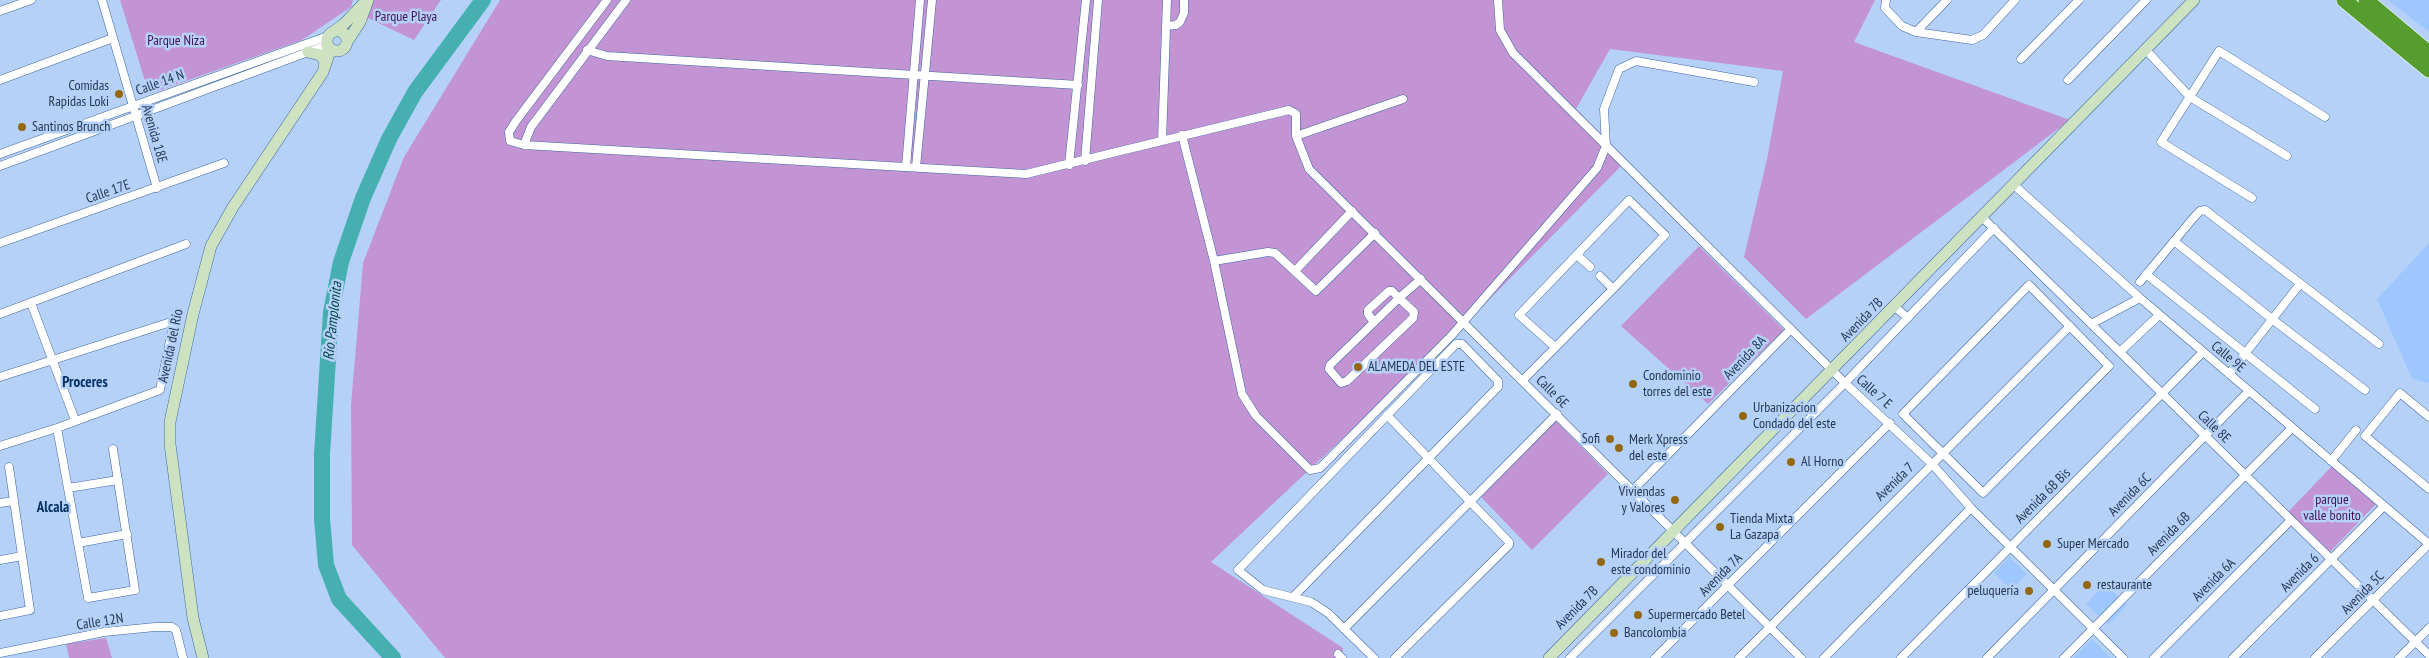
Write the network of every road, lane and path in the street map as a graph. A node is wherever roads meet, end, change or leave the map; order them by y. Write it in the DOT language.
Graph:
graph roads {
  1 [pos="31,0"];
  2 [pos="102,0"];
  3 [pos="367,0"];
  4 [pos="607,0"];
  5 [pos="626,0"];
  6 [pos="920,0"];
  7 [pos="932,0"];
  8 [pos="1086,0"];
  9 [pos="1098,0"];
  10 [pos="1167,0"];
  11 [pos="1184,0"];
  12 [pos="1498,0"];
  13 [pos="1886,0"];
  14 [pos="1947,0"];
  15 [pos="2015,0"];
  16 [pos="2079,0"];
  17 [pos="2146,0"];
  18 [pos="2344,0"];
  19 [pos="2366,0"];
  20 [pos="2191,1"];
  21 [pos="0,11"];
  22 [pos="1166,26"];
  23 [pos="1916,32"];
  24 [pos="329,37"];
  25 [pos="113,38"];
  26 [pos="344,46"];
  27 [pos="587,50"];
  28 [pos="2146,50"];
  29 [pos="308,52"];
  30 [pos="2429,53"];
  31 [pos="2020,58"];
  32 [pos="2429,70"];
  33 [pos="323,72"];
  34 [pos="914,75"];
  35 [pos="925,76"];
  36 [pos="0,80"];
  37 [pos="2068,80"];
  38 [pos="1754,82"];
  39 [pos="1078,85"];
  40 [pos="2190,97"];
  41 [pos="1402,99"];
  42 [pos="133,105"];
  43 [pos="136,116"];
  44 [pos="2325,117"];
  45 [pos="1182,135"];
  46 [pos="1296,136"];
  47 [pos="1162,141"];
  48 [pos="524,146"];
  49 [pos="1606,146"];
  50 [pos="0,154"];
  51 [pos="2287,156"];
  52 [pos="1085,161"];
  53 [pos="224,163"];
  54 [pos="1069,165"];
  55 [pos="0,166"];
  56 [pos="906,167"];
  57 [pos="916,167"];
  58 [pos="2014,185"];
  59 [pos="157,188"];
  60 [pos="2252,198"];
  61 [pos="1352,212"];
  62 [pos="1982,217"];
  63 [pos="1994,228"];
  64 [pos="1375,233"];
  65 [pos="2174,241"];
  66 [pos="0,242"];
  67 [pos="186,244"];
  68 [pos="1577,255"];
  69 [pos="1214,261"];
  70 [pos="1590,267"];
  71 [pos="1295,271"];
  72 [pos="2146,274"];
  73 [pos="1600,276"];
  74 [pos="1421,279"];
  75 [pos="2140,282"];
  76 [pos="2300,284"];
  77 [pos="1613,289"];
  78 [pos="1399,298"];
  79 [pos="2140,298"];
  80 [pos="31,303"];
  81 [pos="1895,307"];
  82 [pos="0,314"];
  83 [pos="2159,315"];
  84 [pos="1908,318"];
  85 [pos="2272,319"];
  86 [pos="1374,322"];
  87 [pos="1464,322"];
  88 [pos="2091,324"];
  89 [pos="2070,326"];
  90 [pos="1791,329"];
  91 [pos="2379,344"];
  92 [pos="1555,347"];
  93 [pos="2120,352"];
  94 [pos="2203,352"];
  95 [pos="2245,354"];
  96 [pos="51,359"];
  97 [pos="1833,371"];
  98 [pos="2228,374"];
  99 [pos="0,377"];
  100 [pos="1523,380"];
  101 [pos="1845,383"];
  102 [pos="2365,390"];
  103 [pos="2250,391"];
  104 [pos="2162,394"];
  105 [pos="2315,410"];
  106 [pos="1557,414"];
  107 [pos="1387,415"];
  108 [pos="2429,416"];
  109 [pos="75,420"];
  110 [pos="1890,424"];
  111 [pos="57,428"];
  112 [pos="2292,428"];
  113 [pos="2356,430"];
  114 [pos="2206,436"];
  115 [pos="0,446"];
  116 [pos="113,449"];
  117 [pos="1943,453"];
  118 [pos="1429,459"];
  119 [pos="2331,461"];
  120 [pos="1932,464"];
  121 [pos="8,467"];
  122 [pos="2246,475"];
  123 [pos="118,480"];
  124 [pos="68,488"];
  125 [pos="2429,489"];
  126 [pos="1633,490"];
  127 [pos="14,501"];
  128 [pos="1471,501"];
  129 [pos="0,503"];
  130 [pos="2384,506"];
  131 [pos="1971,508"];
  132 [pos="2291,520"];
  133 [pos="1674,531"];
  134 [pos="126,534"];
  135 [pos="1685,542"];
  136 [pos="78,543"];
  137 [pos="2429,544"];
  138 [pos="2011,547"];
  139 [pos="22,556"];
  140 [pos="2331,559"];
  141 [pos="0,560"];
  142 [pos="1729,586"];
  143 [pos="2054,590"];
  144 [pos="1294,596"];
  145 [pos="2373,600"];
  146 [pos="1600,606"];
  147 [pos="0,616"];
  148 [pos="1612,616"];
  149 [pos="1770,627"];
  150 [pos="2429,628"];
  151 [pos="1344,629"];
  152 [pos="2093,629"];
  153 [pos="2415,642"];
  154 [pos="0,653"];
  155 [pos="2429,655"];
  156 [pos="183,658"];
  157 [pos="203,658"];
  158 [pos="1374,658"];
  159 [pos="1395,658"];
  160 [pos="1549,658"];
  161 [pos="1570,658"];
  162 [pos="1655,658"];
  163 [pos="1739,658"];
  164 [pos="1801,658"];
  165 [pos="1824,658"];
  166 [pos="1901,658"];
  167 [pos="1987,658"];
  168 [pos="2064,658"];
  169 [pos="2123,658"];
  170 [pos="2154,658"];
  171 [pos="2233,658"];
  172 [pos="2315,658"];
  173 [pos="2399,658"];
  1 -- 21 [label="street"];
  2 -- 25 [label="street, Avenida 18E"];
  3 -- 24 [label="street"];
  3 -- 26 [label="street"];
  4 -- 48 [label="street"];
  5 -- 27 [label="street"];
  6 -- 34 [label="street"];
  7 -- 35 [label="street"];
  8 -- 39 [label="street"];
  9 -- 52 [label="street"];
  10 -- 22 [label="street"];
  11 -- 22 [label="street"];
  12 -- 49 [label="street, Calle 7 E"];
  13 -- 23 [label="street"];
  14 -- 23 [label="street"];
  15 -- 23 [label="street"];
  16 -- 31 [label="street"];
  17 -- 37 [label="street"];
  18 -- 32 [label="highway"];
  19 -- 30 [label="highway"];
  20 -- 28 [label="street, Avenida 7B"];
  22 -- 47 [label="street"];
  24 -- 26 [label="street"];
  24 -- 26 [label="street"];
  24 -- 29 [label="street, Calle 14 N"];
  24 -- 33 [label="street"];
  24 -- 42 [label="street, Calle 14 N"];
  25 -- 36 [label="street"];
  25 -- 42 [label="street, Avenida 18E"];
  26 -- 33 [label="street"];
  27 -- 34 [label="street"];
  27 -- 48 [label="street"];
  28 -- 40 [label="street"];
  28 -- 58 [label="street, Avenida 7B"];
  29 -- 33 [label="street"];
  29 -- 43 [label="street, Calle 14 N"];
  33 -- 157 [label="street, Avenida del Río"];
  34 -- 35 [label="street"];
  34 -- 56 [label="street"];
  35 -- 39 [label="street"];
  35 -- 57 [label="street"];
  38 -- 49 [label="street"];
  39 -- 54 [label="street"];
  40 -- 44 [label="street"];
  40 -- 51 [label="street"];
  40 -- 60 [label="street"];
  41 -- 46 [label="street"];
  42 -- 43 [label="street, Avenida 18E"];
  42 -- 50 [label="street, Calle 14 N"];
  43 -- 55 [label="street, Calle 14 N"];
  43 -- 59 [label="street, Avenida 18E"];
  45 -- 46 [label="street, Calle 6E"];
  45 -- 47 [label="street"];
  45 -- 69 [label="street"];
  46 -- 61 [label="street, Calle 6E"];
  47 -- 52 [label="street"];
  48 -- 56 [label="street"];
  49 -- 87 [label="street"];
  49 -- 90 [label="street, Calle 7 E"];
  52 -- 54 [label="street"];
  53 -- 59 [label="street, Calle 17E"];
  54 -- 57 [label="street"];
  56 -- 57 [label="street"];
  58 -- 62 [label="street, Avenida 7B"];
  58 -- 79 [label="street, Calle 9E"];
  59 -- 66 [label="street, Calle 17E"];
  61 -- 64 [label="street, Calle 6E"];
  61 -- 71 [label="street"];
  62 -- 63 [label="street, Calle 8E"];
  62 -- 81 [label="street, Avenida 7B"];
  63 -- 84 [label="street"];
  63 -- 88 [label="street, Calle 8E"];
  64 -- 71 [label="street"];
  64 -- 74 [label="street, Calle 6E"];
  65 -- 72 [label="street"];
  65 -- 76 [label="street"];
  65 -- 85 [label="street"];
  67 -- 80 [label="street"];
  68 -- 70 [label="street"];
  68 -- 77 [label="street"];
  68 -- 92 [label="street"];
  69 -- 71 [label="street"];
  69 -- 87 [label="street"];
  72 -- 75 [label="street"];
  72 -- 95 [label="street"];
  73 -- 77 [label="street"];
  74 -- 78 [label="street"];
  74 -- 87 [label="street, Calle 6E"];
  76 -- 85 [label="street"];
  76 -- 91 [label="street"];
  77 -- 92 [label="street"];
  78 -- 86 [label="street"];
  78 -- 86 [label="street"];
  78 -- 86 [label="street"];
  79 -- 83 [label="street, Calle 9E"];
  79 -- 88 [label="street"];
  80 -- 82 [label="street"];
  80 -- 96 [label="street"];
  81 -- 84 [label="street"];
  81 -- 97 [label="street, Avenida 7B"];
  83 -- 93 [label="street"];
  83 -- 94 [label="street, Calle 9E"];
  84 -- 101 [label="street"];
  85 -- 95 [label="street"];
  85 -- 102 [label="street"];
  87 -- 100 [label="street, Calle 6E"];
  88 -- 93 [label="street, Calle 8E"];
  89 -- 117 [label="street, Avenida 7"];
  89 -- 117 [label="street"];
  89 -- 117 [label="street"];
  90 -- 97 [label="street, Calle 7 E"];
  90 -- 126 [label="street, Avenida 8A"];
  92 -- 100 [label="street"];
  93 -- 104 [label="street, Calle 8E"];
  94 -- 98 [label="street, Calle 9E"];
  94 -- 104 [label="street, Avenida 6B Bis"];
  95 -- 98 [label="street"];
  95 -- 105 [label="street"];
  96 -- 99 [label="street"];
  96 -- 109 [label="street"];
  96 -- 109 [label="street"];
  97 -- 101 [label="street, Calle 7 E"];
  97 -- 133 [label="street, Avenida 7B"];
  98 -- 103 [label="street, Calle 9E"];
  100 -- 106 [label="street, Calle 6E"];
  101 -- 110 [label="street, Calle 7 E"];
  101 -- 135 [label="street"];
  103 -- 112 [label="street, Calle 9E"];
  103 -- 114 [label="street, Avenida 6C"];
  104 -- 114 [label="street, Calle 8E"];
  104 -- 138 [label="street, Avenida 6B Bis"];
  106 -- 126 [label="street, Calle 6E"];
  106 -- 128 [label="street"];
  107 -- 118 [label="street"];
  107 -- 118 [label="street"];
  107 -- 144 [label="street"];
  108 -- 125 [label="street"];
  109 -- 111 [label="street"];
  110 -- 120 [label="street, Calle 7 E"];
  110 -- 142 [label="street, Avenida 7A"];
  111 -- 115 [label="street"];
  111 -- 124 [label="street"];
  112 -- 119 [label="street, Calle 9E"];
  112 -- 122 [label="street, Avenida 6B"];
  113 -- 119 [label="street"];
  114 -- 122 [label="street, Calle 8E"];
  114 -- 143 [label="street, Avenida 6C"];
  116 -- 123 [label="street"];
  117 -- 120 [label="street, Avenida 7"];
  118 -- 128 [label="street"];
  118 -- 144 [label="street"];
  119 -- 130 [label="street, Calle 9E"];
  120 -- 131 [label="street, Calle 7 E"];
  120 -- 149 [label="street, Avenida 7"];
  121 -- 127 [label="street"];
  122 -- 132 [label="street, Calle 8E"];
  122 -- 152 [label="street, Avenida 6B"];
  123 -- 124 [label="street"];
  123 -- 134 [label="street"];
  124 -- 136 [label="street"];
  126 -- 133 [label="street, Calle 6E"];
  127 -- 129 [label="street"];
  127 -- 139 [label="street"];
  128 -- 151 [label="street"];
  128 -- 159 [label="street"];
  130 -- 137 [label="street, Calle 9E"];
  130 -- 140 [label="street, Avenida 6"];
  131 -- 138 [label="street, Calle 7 E"];
  131 -- 165 [label="street"];
  132 -- 140 [label="street, Calle 8E"];
  132 -- 170 [label="street, Avenida 6A"];
  133 -- 135 [label="street, Calle 6E"];
  133 -- 146 [label="street, Avenida 7B"];
  134 -- 136 [label="street"];
  134 -- 136 [label="street"];
  135 -- 142 [label="street, Calle 6E"];
  135 -- 148 [label="street"];
  137 -- 145 [label="street, Avenida 5C"];
  138 -- 143 [label="street, Calle 7 E"];
  138 -- 166 [label="street, Avenida 6B Bis"];
  139 -- 141 [label="street"];
  139 -- 147 [label="street"];
  140 -- 145 [label="street, Calle 8E"];
  140 -- 171 [label="street, Avenida 6"];
  142 -- 149 [label="street, Calle 6E"];
  142 -- 162 [label="street, Avenida 7A"];
  143 -- 152 [label="street, Calle 7 E"];
  143 -- 167 [label="street, Avenida 6C"];
  144 -- 151 [label="street"];
  145 -- 153 [label="street, Calle 8E"];
  145 -- 172 [label="street, Avenida 5C"];
  146 -- 148 [label="street"];
  146 -- 160 [label="street, Avenida 7B"];
  148 -- 161 [label="street"];
  149 -- 163 [label="street, Avenida 7"];
  149 -- 164 [label="street, Calle 6E"];
  150 -- 153 [label="street"];
  151 -- 158 [label="street"];
  152 -- 168 [label="street, Avenida 6B"];
  152 -- 169 [label="street, Calle 7 E"];
  153 -- 155 [label="street, Calle 8E"];
  153 -- 173 [label="street"];
  154 -- 156 [label="street, Calle 12N"];
}
